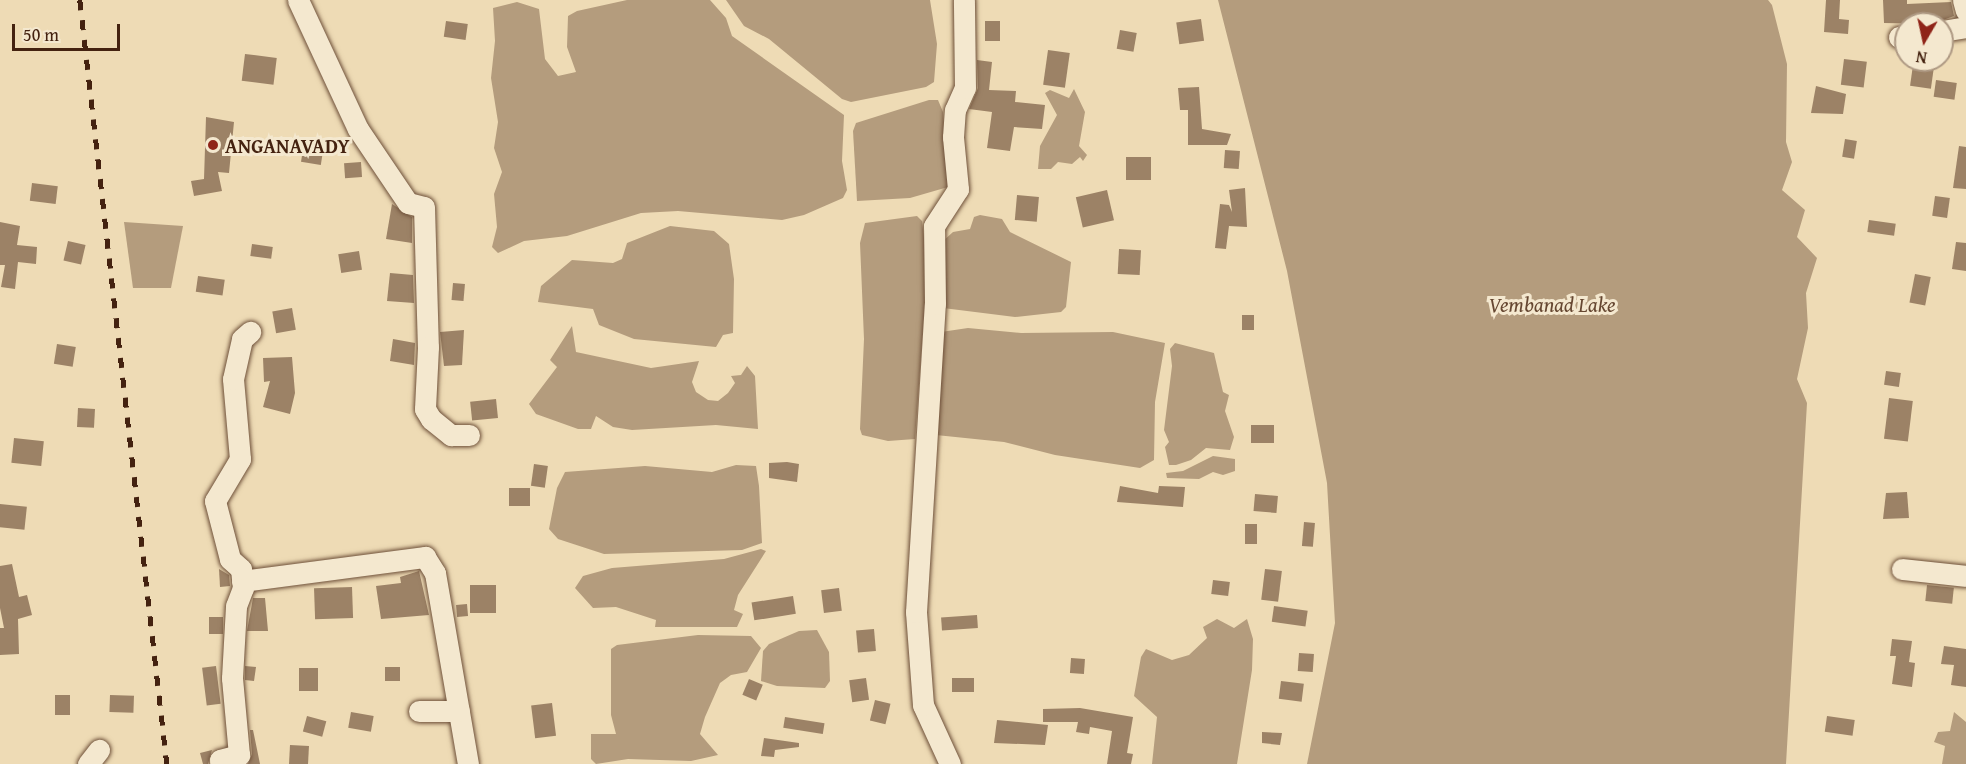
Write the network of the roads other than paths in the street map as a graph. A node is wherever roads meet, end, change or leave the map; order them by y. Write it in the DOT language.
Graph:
graph roads {
  1 [pos="298,0"];
  2 [pos="964,0"];
  3 [pos="1963,0"];
  4 [pos="1966,11"];
  5 [pos="250,332"];
  6 [pos="469,435"];
  7 [pos="1902,569"];
  8 [pos="1966,576"];
  9 [pos="242,581"];
  10 [pos="419,711"];
  11 [pos="459,711"];
  12 [pos="221,764"];
  13 [pos="468,764"];
  14 [pos="950,764"];
  1 -- 6 [label="street"];
  2 -- 14 [label="street"];
  3 -- 4 [label="street"];
  5 -- 9 [label="street"];
  7 -- 8 [label="street"];
  9 -- 11 [label="street"];
  9 -- 12 [label="street"];
  10 -- 11 [label="street"];
  11 -- 13 [label="street"];
}
